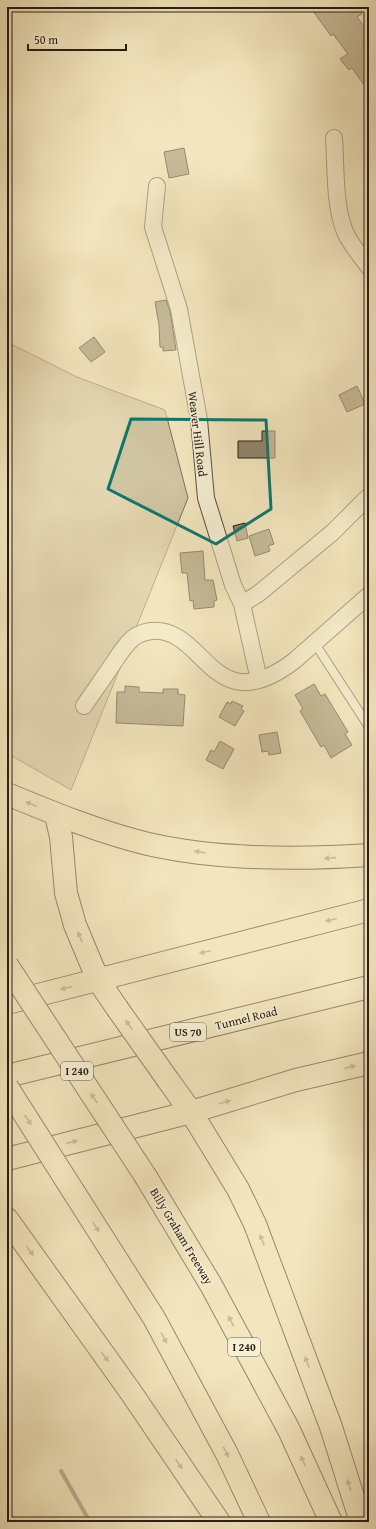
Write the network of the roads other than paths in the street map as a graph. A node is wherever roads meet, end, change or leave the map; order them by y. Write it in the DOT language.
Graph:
graph roads {
  1 [pos="334,138"];
  2 [pos="157,186"];
  3 [pos="369,267"];
  4 [pos="369,496"];
  5 [pos="369,595"];
  6 [pos="242,604"];
  7 [pos="314,642"];
  8 [pos="259,680"];
  9 [pos="84,706"];
  10 [pos="369,727"];
  11 [pos="7,794"];
  12 [pos="56,814"];
  13 [pos="369,855"];
  14 [pos="369,910"];
  15 [pos="7,966"];
  16 [pos="98,980"];
  17 [pos="369,987"];
  18 [pos="7,1003"];
  19 [pos="369,1063"];
  20 [pos="7,1076"];
  21 [pos="7,1087"];
  22 [pos="191,1112"];
  23 [pos="7,1159"];
  24 [pos="7,1219"];
  25 [pos="219,1522"];
  26 [pos="259,1522"];
  27 [pos="331,1522"];
  28 [pos="360,1522"];
  1 -- 3 [label="street"];
  2 -- 6 [label="street, Weaver Hill Road"];
  4 -- 6 [label="street"];
  5 -- 7 [label="street"];
  6 -- 8 [label="street, Weaver Hill Road"];
  7 -- 8 [label="street"];
  7 -- 10 [label="lane"];
  8 -- 9 [label="street"];
  12 -- 11 [label="main road, one-way"];
  13 -- 12 [label="main road, one-way"];
  16 -- 12 [label="main road, one-way"];
  14 -- 16 [label="main road, one-way"];
  27 -- 15 [label="main road, Billy Graham Freeway / I 240, one-way, bridge"];
  16 -- 18 [label="main road, one-way"];
  22 -- 16 [label="main road, one-way, bridge"];
  17 -- 20 [label="main road, Tunnel Road / US 70"];
  22 -- 19 [label="main road, one-way"];
  21 -- 26 [label="main road, one-way, bridge"];
  23 -- 22 [label="main road, one-way"];
  28 -- 22 [label="main road, one-way"];
  24 -- 25 [label="main road, one-way"];
}
